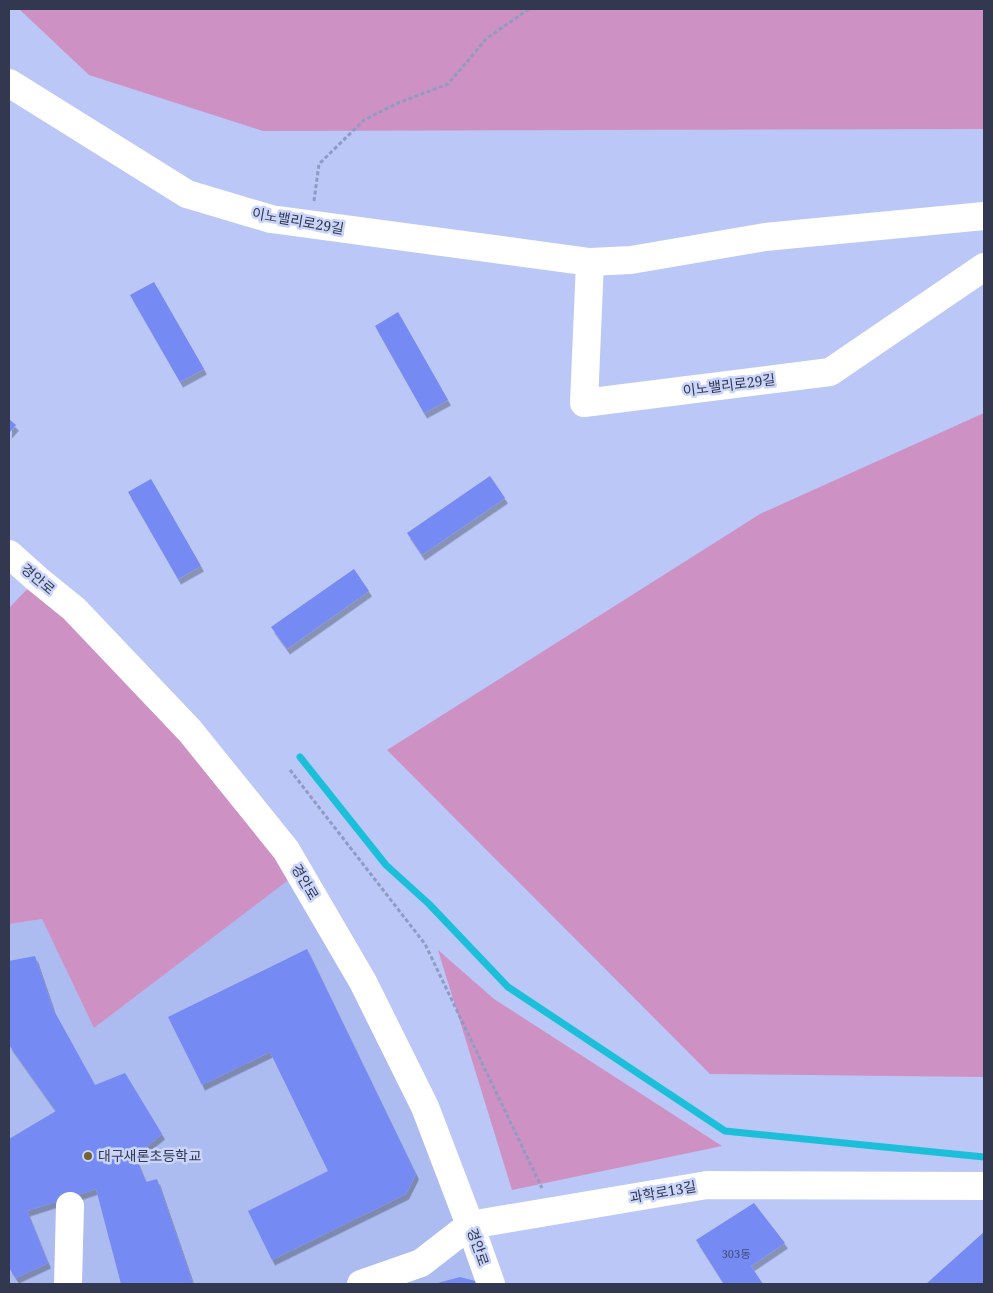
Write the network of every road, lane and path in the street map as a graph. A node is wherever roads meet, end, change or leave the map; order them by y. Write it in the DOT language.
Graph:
graph roads {
  1 [pos="529,9"];
  2 [pos="9,83"];
  3 [pos="984,216"];
  4 [pos="310,225"];
  5 [pos="590,262"];
  6 [pos="984,267"];
  7 [pos="9,554"];
  8 [pos="290,770"];
  9 [pos="984,1186"];
  10 [pos="70,1206"];
  11 [pos="553,1211"];
  12 [pos="470,1225"];
  13 [pos="68,1284"];
  14 [pos="361,1284"];
  15 [pos="490,1284"];
  1 -- 4 [label="path"];
  2 -- 4 [label="street, 이노밸리로29길"];
  3 -- 5 [label="street, 이노밸리로29길"];
  4 -- 5 [label="street, 이노밸리로29길"];
  5 -- 6 [label="street, 이노밸리로29길"];
  7 -- 12 [label="street, 경안로"];
  8 -- 11 [label="path"];
  9 -- 11 [label="street, 과학로13길"];
  10 -- 13 [label="street"];
  11 -- 12 [label="street, 과학로13길"];
  12 -- 14 [label="street, 과학로13길"];
  12 -- 15 [label="street, 경안로"];
}
